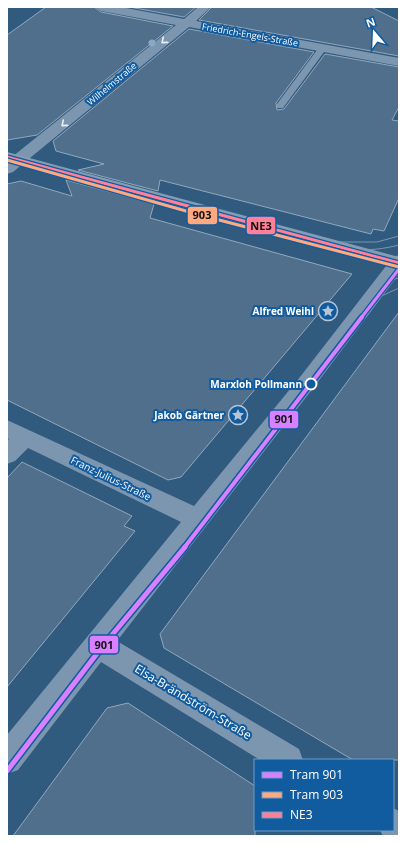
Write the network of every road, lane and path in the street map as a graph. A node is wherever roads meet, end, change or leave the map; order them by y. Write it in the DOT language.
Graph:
graph roads {
  1 [pos="101,7"];
  2 [pos="205,7"];
  3 [pos="186,23"];
  4 [pos="323,48"];
  5 [pos="399,62"];
  6 [pos="280,106"];
  7 [pos="11,162"];
  8 [pos="399,262"];
  9 [pos="16,432"];
  10 [pos="7,455"];
  11 [pos="197,520"];
  12 [pos="97,644"];
  13 [pos="7,759"];
  14 [pos="286,759"];
  1 -- 3 [label="street, Friedrich-Engels-Straße"];
  2 -- 3 [label="street, Wilhelmstraße"];
  3 -- 4 [label="street, Friedrich-Engels-Straße"];
  3 -- 7 [label="street, Wilhelmstraße, one-way"];
  4 -- 5 [label="street, Friedrich-Engels-Straße"];
  4 -- 6 [label="lane"];
  7 -- 8 [label="main road"];
  8 -- 11 [label="street"];
  9 -- 10 [label="street, Franz-Julius-Straße"];
  9 -- 11 [label="street, Franz-Julius-Straße"];
  11 -- 12 [label="street"];
  12 -- 13 [label="street"];
  12 -- 14 [label="street, Elsa-Brändström-Straße"];
}
